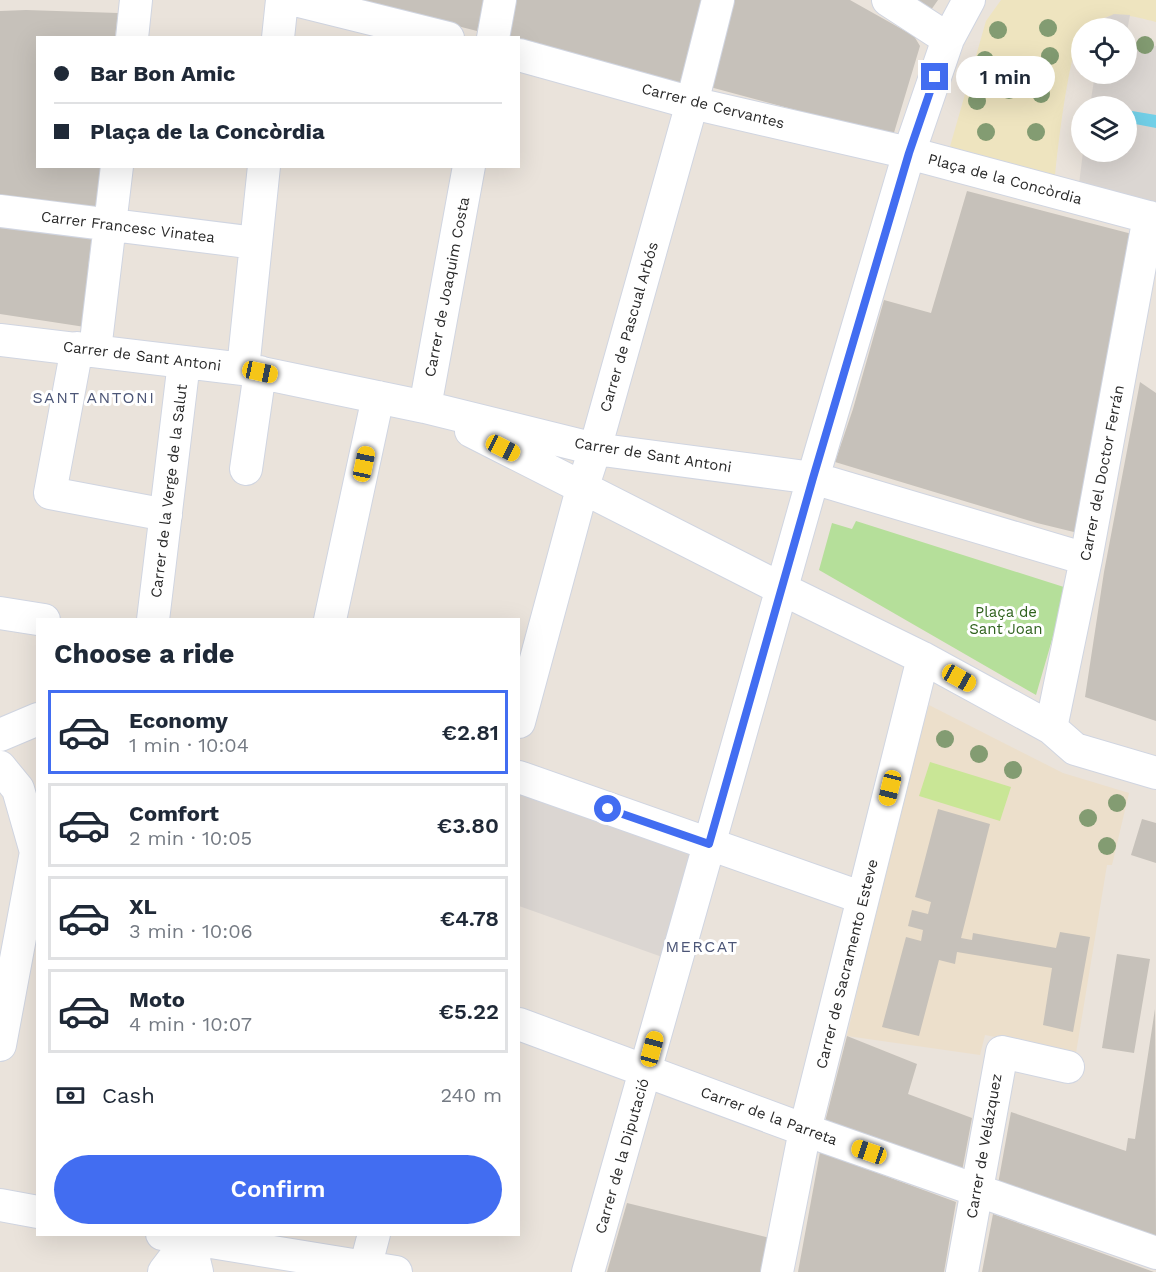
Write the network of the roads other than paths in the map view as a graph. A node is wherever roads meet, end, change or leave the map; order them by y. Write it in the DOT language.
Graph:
graph roads {
  1 [pos="136,0"];
  2 [pos="282,0"];
  3 [pos="295,0"];
  4 [pos="500,0"];
  5 [pos="718,0"];
  6 [pos="888,0"];
  7 [pos="969,0"];
  8 [pos="132,36"];
  9 [pos="278,36"];
  10 [pos="440,36"];
  11 [pos="493,36"];
  12 [pos="948,39"];
  13 [pos="520,56"];
  14 [pos="692,103"];
  15 [pos="909,153"];
  16 [pos="117,168"];
  17 [pos="264,168"];
  18 [pos="469,168"];
  19 [pos="0,211"];
  20 [pos="1153,218"];
  21 [pos="110,225"];
  22 [pos="256,243"];
  23 [pos="0,340"];
  24 [pos="86,349"];
  25 [pos="184,362"];
  26 [pos="251,370"];
  27 [pos="378,397"];
  28 [pos="424,407"];
  29 [pos="595,449"];
  30 [pos="246,469"];
  31 [pos="813,478"];
  32 [pos="582,489"];
  33 [pos="166,515"];
  34 [pos="1086,560"];
  35 [pos="782,589"];
  36 [pos="0,613"];
  37 [pos="153,618"];
  38 [pos="330,618"];
  39 [pos="36,619"];
  40 [pos="923,658"];
  41 [pos="520,718"];
  42 [pos="36,720"];
  43 [pos="1051,728"];
  44 [pos="0,735"];
  45 [pos="0,767"];
  46 [pos="1156,773"];
  47 [pos="520,777"];
  48 [pos="709,844"];
  49 [pos="36,849"];
  50 [pos="36,857"];
  51 [pos="863,897"];
  52 [pos="20,929"];
  53 [pos="520,1024"];
  54 [pos="0,1044"];
  55 [pos="1068,1066"];
  56 [pos="646,1071"];
  57 [pos="805,1130"];
  58 [pos="976,1189"];
  59 [pos="373,1236"];
  60 [pos="175,1237"];
  61 [pos="1156,1254"];
  62 [pos="364,1269"];
  63 [pos="164,1272"];
  64 [pos="197,1272"];
  65 [pos="396,1272"];
  66 [pos="588,1272"];
  67 [pos="777,1272"];
  68 [pos="962,1272"];
  1 -- 8 [label="street"];
  2 -- 9 [label="street"];
  3 -- 10 [label="street"];
  4 -- 11 [label="street"];
  5 -- 14 [label="street, Carrer de Pascual Arbós"];
  6 -- 12 [label="street"];
  7 -- 12 [label="street, Plaça de la Concòrdia"];
  12 -- 15 [label="street, Plaça de la Concòrdia"];
  13 -- 14 [label="street, Carrer de Cervantes"];
  14 -- 15 [label="street, Carrer de Cervantes"];
  14 -- 29 [label="street, Carrer de Pascual Arbós"];
  15 -- 20 [label="street, Plaça de la Concòrdia"];
  15 -- 31 [label="street, Carrer de la Diputació"];
  16 -- 21 [label="street"];
  17 -- 22 [label="street"];
  18 -- 28 [label="street, Carrer de Joaquim Costa"];
  19 -- 21 [label="street, Carrer Francesc Vinatea"];
  20 -- 34 [label="street, Carrer del Doctor Ferrán"];
  21 -- 22 [label="street, Carrer Francesc Vinatea"];
  21 -- 24 [label="street"];
  22 -- 26 [label="street"];
  23 -- 24 [label="street, Carrer de Sant Antoni"];
  24 -- 25 [label="street, Carrer de Sant Antoni"];
  24 -- 33 [label="street"];
  25 -- 26 [label="street, Carrer de Sant Antoni"];
  25 -- 33 [label="street, Carrer de la Verge de la Salut"];
  26 -- 27 [label="street, Carrer de Sant Antoni"];
  26 -- 30 [label="street"];
  27 -- 28 [label="street, Carrer de Sant Antoni"];
  27 -- 38 [label="street"];
  28 -- 29 [label="street, Carrer de Sant Antoni"];
  28 -- 32 [label="street, Carrer de Sant Antoni"];
  29 -- 31 [label="street, Carrer de Sant Antoni"];
  29 -- 32 [label="street, Carrer de Pascual Arbós"];
  31 -- 34 [label="street"];
  31 -- 35 [label="street, Carrer de la Diputació"];
  32 -- 35 [label="street, Carrer de Sant Antoni"];
  32 -- 41 [label="street, Carrer de Pascual Arbós"];
  33 -- 37 [label="street, Carrer de la Verge de la Salut"];
  34 -- 43 [label="street, Carrer del Doctor Ferrán"];
  35 -- 40 [label="street, Carrer de Sant Antoni"];
  35 -- 48 [label="street, Carrer de la Diputació"];
  36 -- 39 [label="street"];
  40 -- 43 [label="street, Carrer de Sant Antoni"];
  40 -- 51 [label="street, Carrer de Sacramento Esteve"];
  42 -- 44 [label="street"];
  43 -- 46 [label="street, Carrer de Sant Antoni"];
  45 -- 49 [label="street"];
  47 -- 48 [label="street"];
  48 -- 51 [label="street"];
  48 -- 56 [label="street, Carrer de la Diputació"];
  50 -- 52 [label="street"];
  51 -- 57 [label="street, Carrer de Sacramento Esteve"];
  52 -- 54 [label="street"];
  53 -- 56 [label="street, Carrer de la Parreta"];
  55 -- 58 [label="street, Carrer de Velázquez"];
  56 -- 57 [label="street, Carrer de la Parreta"];
  56 -- 66 [label="street, Carrer de la Diputació"];
  57 -- 58 [label="street, Carrer de la Parreta"];
  57 -- 67 [label="street, Carrer de Sacramento Esteve"];
  58 -- 61 [label="street, Carrer de la Parreta"];
  58 -- 68 [label="street, Carrer de Velázquez"];
  59 -- 62 [label="street"];
  60 -- 62 [label="street"];
  60 -- 63 [label="street"];
  60 -- 64 [label="street"];
  62 -- 65 [label="street"];
}
